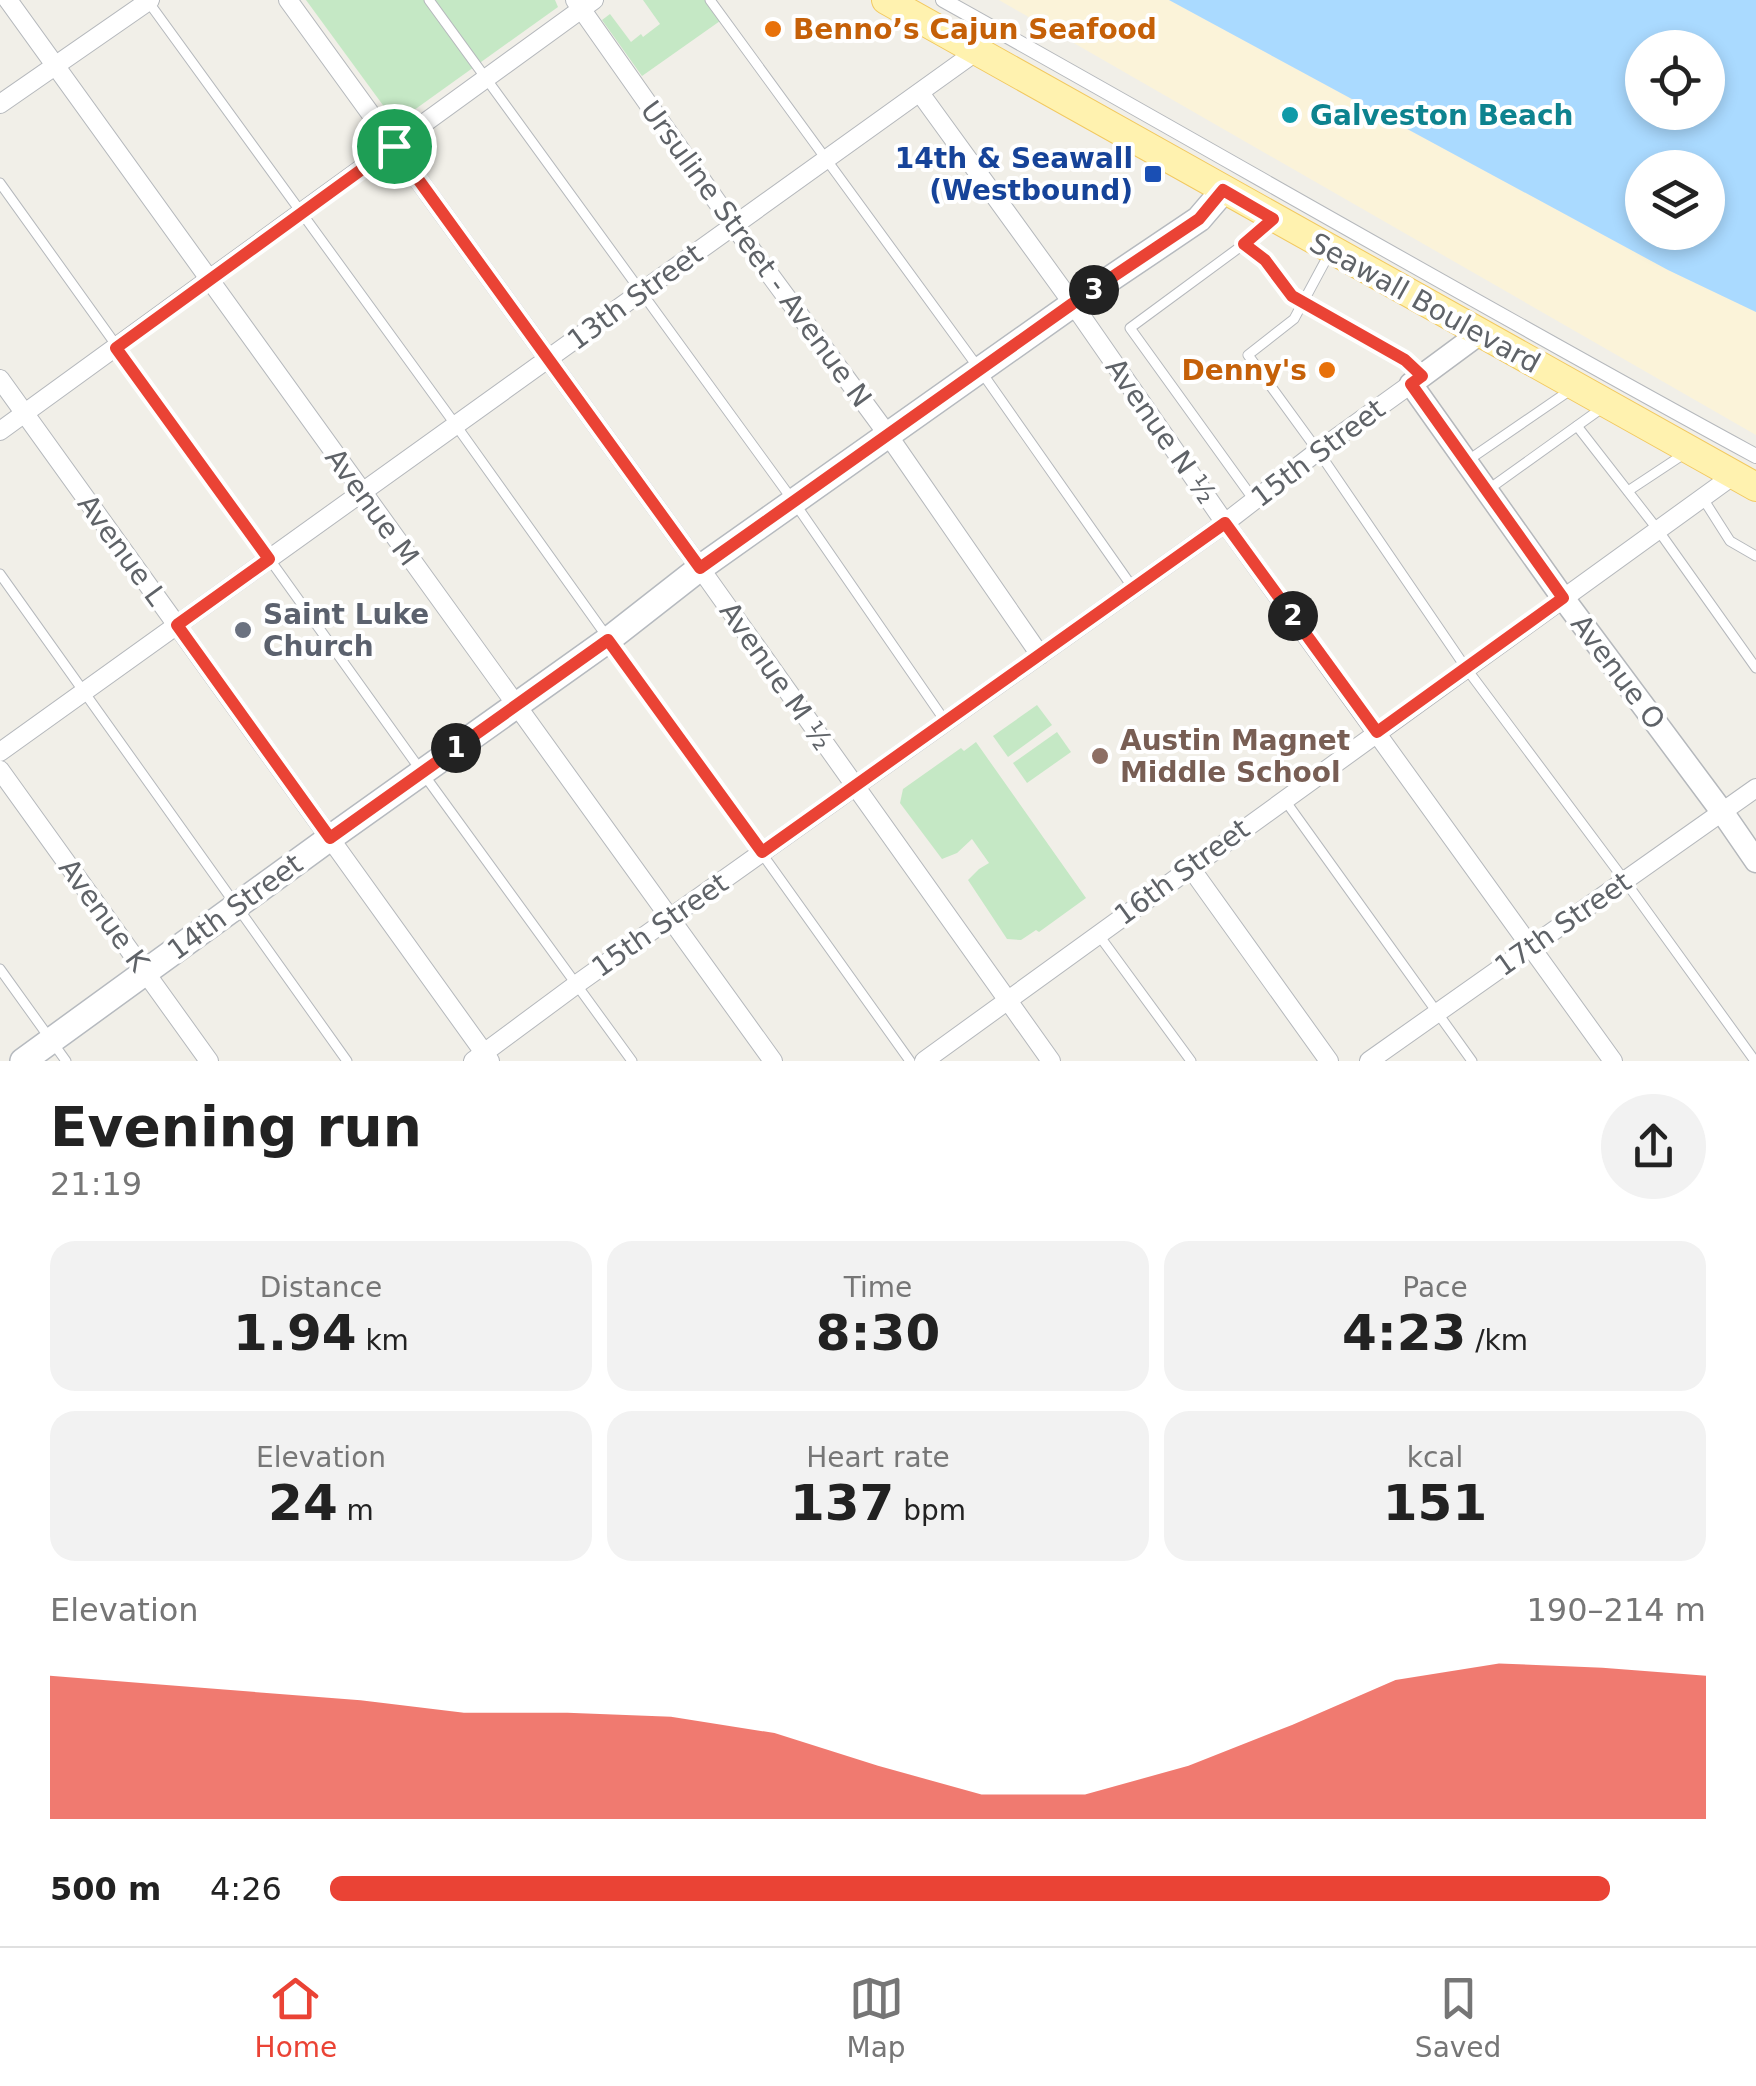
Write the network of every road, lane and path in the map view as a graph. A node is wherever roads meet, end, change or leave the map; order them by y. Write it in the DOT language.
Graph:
graph roads {
  1 [pos="8,0"];
  2 [pos="148,0"];
  3 [pos="288,0"];
  4 [pos="428,0"];
  5 [pos="710,0"];
  6 [pos="886,0"];
  7 [pos="943,0"];
  8 [pos="583,3"];
  9 [pos="977,51"];
  10 [pos="55,66"];
  11 [pos="486,80"];
  12 [pos="920,93"];
  13 [pos="0,104"];
  14 [pos="394,146"];
  15 [pos="825,160"];
  16 [pos="0,183"];
  17 [pos="1223,190"];
  18 [pos="302,212"];
  19 [pos="1273,219"];
  20 [pos="734,226"];
  21 [pos="1244,244"];
  22 [pos="1331,251"];
  23 [pos="209,281"];
  24 [pos="641,293"];
  25 [pos="1072,304"];
  26 [pos="1304,304"];
  27 [pos="1480,333"];
  28 [pos="116,348"];
  29 [pos="548,360"];
  30 [pos="980,370"];
  31 [pos="0,379"];
  32 [pos="1417,380"];
  33 [pos="1576,386"];
  34 [pos="1608,404"];
  35 [pos="24,414"];
  36 [pos="455,424"];
  37 [pos="1577,426"];
  38 [pos="0,431"];
  39 [pos="888,435"];
  40 [pos="1690,450"];
  41 [pos="1318,451"];
  42 [pos="1466,462"];
  43 [pos="1749,472"];
  44 [pos="1487,491"];
  45 [pos="1628,492"];
  46 [pos="362,493"];
  47 [pos="1702,498"];
  48 [pos="1255,500"];
  49 [pos="794,502"];
  50 [pos="1225,523"];
  51 [pos="1658,530"];
  52 [pos="1756,556"];
  53 [pos="269,559"];
  54 [pos="700,568"];
  55 [pos="0,574"];
  56 [pos="1133,588"];
  57 [pos="1563,598"];
  58 [pos="177,625"];
  59 [pos="608,640"];
  60 [pos="1040,656"];
  61 [pos="1466,668"];
  62 [pos="1756,668"];
  63 [pos="84,690"];
  64 [pos="516,705"];
  65 [pos="947,723"];
  66 [pos="1377,732"];
  67 [pos="0,752"];
  68 [pos="0,770"];
  69 [pos="422,772"];
  70 [pos="854,788"];
  71 [pos="1756,788"];
  72 [pos="1284,799"];
  73 [pos="1723,813"];
  74 [pos="330,838"];
  75 [pos="762,852"];
  76 [pos="1756,861"];
  77 [pos="1190,867"];
  78 [pos="1625,882"];
  79 [pos="236,906"];
  80 [pos="670,919"];
  81 [pos="1097,934"];
  82 [pos="1530,946"];
  83 [pos="0,969"];
  84 [pos="145,972"];
  85 [pos="577,984"];
  86 [pos="1007,1000"];
  87 [pos="1438,1011"];
  88 [pos="59,1051"];
  89 [pos="483,1058"];
  90 [pos="23,1061"];
  91 [pos="209,1061"];
  92 [pos="347,1061"];
  93 [pos="632,1061"];
  94 [pos="772,1061"];
  95 [pos="910,1061"];
  96 [pos="924,1061"];
  97 [pos="1051,1061"];
  98 [pos="1191,1061"];
  99 [pos="1330,1061"];
  100 [pos="1370,1061"];
  101 [pos="1472,1061"];
  102 [pos="1612,1061"];
  103 [pos="1755,1061"];
  1 -- 10 [label="street, Avenue M"];
  2 -- 10 [label="street"];
  2 -- 18 [label="lane"];
  3 -- 14 [label="street, Avenue M ½"];
  4 -- 11 [label="lane"];
  5 -- 15 [label="lane"];
  6 -- 9 [label="main road, Seawall Boulevard"];
  7 -- 43 [label="street"];
  8 -- 11 [label="street"];
  8 -- 20 [label="street, Ursuline Street - Avenue N"];
  9 -- 12 [label="street, 13th Street"];
  9 -- 17 [label="main road, Seawall Boulevard"];
  10 -- 13 [label="street"];
  10 -- 23 [label="street, Avenue M"];
  11 -- 14 [label="street"];
  11 -- 24 [label="lane"];
  12 -- 15 [label="street, 13th Street"];
  12 -- 25 [label="street, Avenue N ½"];
  14 -- 18 [label="street"];
  14 -- 29 [label="street, Avenue M ½"];
  15 -- 20 [label="street, 13th Street"];
  15 -- 30 [label="lane"];
  16 -- 28 [label="lane"];
  17 -- 19 [label="main road, Seawall Boulevard"];
  17 -- 25 [label="main road, 14th Street"];
  18 -- 23 [label="street"];
  18 -- 36 [label="lane"];
  19 -- 21 [label="lane"];
  19 -- 22 [label="main road, Seawall Boulevard"];
  20 -- 24 [label="street, 13th Street"];
  20 -- 39 [label="street, Ursuline Street - Avenue N"];
  21 -- 26 [label="lane"];
  21 -- 48 [label="lane"];
  22 -- 26 [label="lane"];
  22 -- 27 [label="main road, Seawall Boulevard"];
  23 -- 28 [label="street"];
  23 -- 46 [label="street, Avenue M"];
  24 -- 29 [label="street, 13th Street"];
  24 -- 49 [label="lane"];
  25 -- 30 [label="main road, 14th Street"];
  25 -- 50 [label="street, Avenue N ½"];
  26 -- 32 [label="lane"];
  26 -- 41 [label="lane"];
  27 -- 32 [label="street, 15th Street"];
  27 -- 33 [label="main road, Seawall Boulevard"];
  28 -- 35 [label="street"];
  28 -- 53 [label="lane"];
  29 -- 36 [label="street, 13th Street"];
  29 -- 54 [label="street, Avenue M ½"];
  30 -- 39 [label="main road, 14th Street"];
  30 -- 56 [label="lane"];
  31 -- 35 [label="street, Avenue L"];
  32 -- 41 [label="street, 15th Street"];
  32 -- 42 [label="street, Avenue O"];
  33 -- 34 [label="main road, Seawall Boulevard"];
  33 -- 42 [label="lane"];
  34 -- 37 [label="lane"];
  34 -- 40 [label="main road, Seawall Boulevard"];
  35 -- 38 [label="street"];
  35 -- 58 [label="street, Avenue L"];
  36 -- 46 [label="street, 13th Street"];
  36 -- 59 [label="lane"];
  37 -- 44 [label="lane"];
  37 -- 45 [label="lane"];
  39 -- 49 [label="main road, 14th Street"];
  39 -- 60 [label="street, Ursuline Street - Avenue N"];
  40 -- 43 [label="main road, Seawall Boulevard"];
  40 -- 45 [label="lane"];
  41 -- 48 [label="street, 15th Street"];
  41 -- 61 [label="lane"];
  42 -- 44 [label="street, Avenue O"];
  43 -- 47 [label="street, 16th Street"];
  44 -- 57 [label="street, Avenue O"];
  45 -- 51 [label="lane"];
  46 -- 53 [label="street, 13th Street"];
  46 -- 64 [label="street, Avenue M"];
  47 -- 51 [label="street, 16th Street"];
  47 -- 52 [label="lane"];
  48 -- 50 [label="street, 15th Street"];
  49 -- 54 [label="main road, 14th Street"];
  49 -- 65 [label="lane"];
  50 -- 56 [label="street, 15th Street"];
  50 -- 66 [label="street, Avenue N ½"];
  51 -- 57 [label="street, 16th Street"];
  51 -- 62 [label="lane"];
  53 -- 58 [label="street, 13th Street"];
  53 -- 69 [label="lane"];
  54 -- 59 [label="main road, 14th Street"];
  54 -- 70 [label="street, Avenue M ½"];
  55 -- 63 [label="lane"];
  56 -- 60 [label="street, 15th Street"];
  57 -- 61 [label="street, 16th Street"];
  57 -- 73 [label="street, Avenue O"];
  58 -- 63 [label="street, 13th Street"];
  58 -- 74 [label="street, Avenue L"];
  59 -- 64 [label="main road, 14th Street"];
  59 -- 75 [label="lane"];
  60 -- 65 [label="street, 15th Street"];
  61 -- 66 [label="street, 16th Street"];
  61 -- 78 [label="lane"];
  63 -- 67 [label="street, 13th Street"];
  63 -- 79 [label="lane"];
  64 -- 69 [label="main road, 14th Street"];
  64 -- 80 [label="street, Avenue M"];
  65 -- 70 [label="street, 15th Street"];
  66 -- 72 [label="street, 16th Street"];
  66 -- 82 [label="street, Avenue N ½"];
  68 -- 84 [label="street, Avenue K"];
  69 -- 74 [label="main road, 14th Street"];
  69 -- 85 [label="lane"];
  70 -- 75 [label="street, 15th Street"];
  70 -- 86 [label="street, Avenue M ½"];
  71 -- 73 [label="street, 17th Street"];
  72 -- 77 [label="street, 16th Street"];
  72 -- 87 [label="lane"];
  73 -- 76 [label="street, Avenue O"];
  73 -- 78 [label="street, 17th Street"];
  74 -- 79 [label="main road, 14th Street"];
  74 -- 89 [label="street, Avenue L"];
  75 -- 80 [label="street, 15th Street"];
  75 -- 95 [label="lane"];
  77 -- 81 [label="street, 16th Street"];
  77 -- 99 [label="street"];
  78 -- 82 [label="street, 17th Street"];
  78 -- 103 [label="lane"];
  79 -- 84 [label="main road, 14th Street"];
  79 -- 92 [label="lane"];
  80 -- 85 [label="street, 15th Street"];
  80 -- 94 [label="street, Avenue M"];
  81 -- 86 [label="street, 16th Street"];
  81 -- 98 [label="lane"];
  82 -- 87 [label="street, 17th Street"];
  82 -- 102 [label="street, Avenue N ½"];
  83 -- 88 [label="lane"];
  84 -- 88 [label="main road, 14th Street"];
  84 -- 91 [label="street, Avenue K"];
  85 -- 89 [label="street, 15th Street"];
  85 -- 93 [label="lane"];
  86 -- 96 [label="street, 16th Street"];
  86 -- 97 [label="street, Avenue M ½"];
  87 -- 100 [label="street, 17th Street"];
  87 -- 101 [label="lane"];
  88 -- 90 [label="main road, 14th Street"];
}
